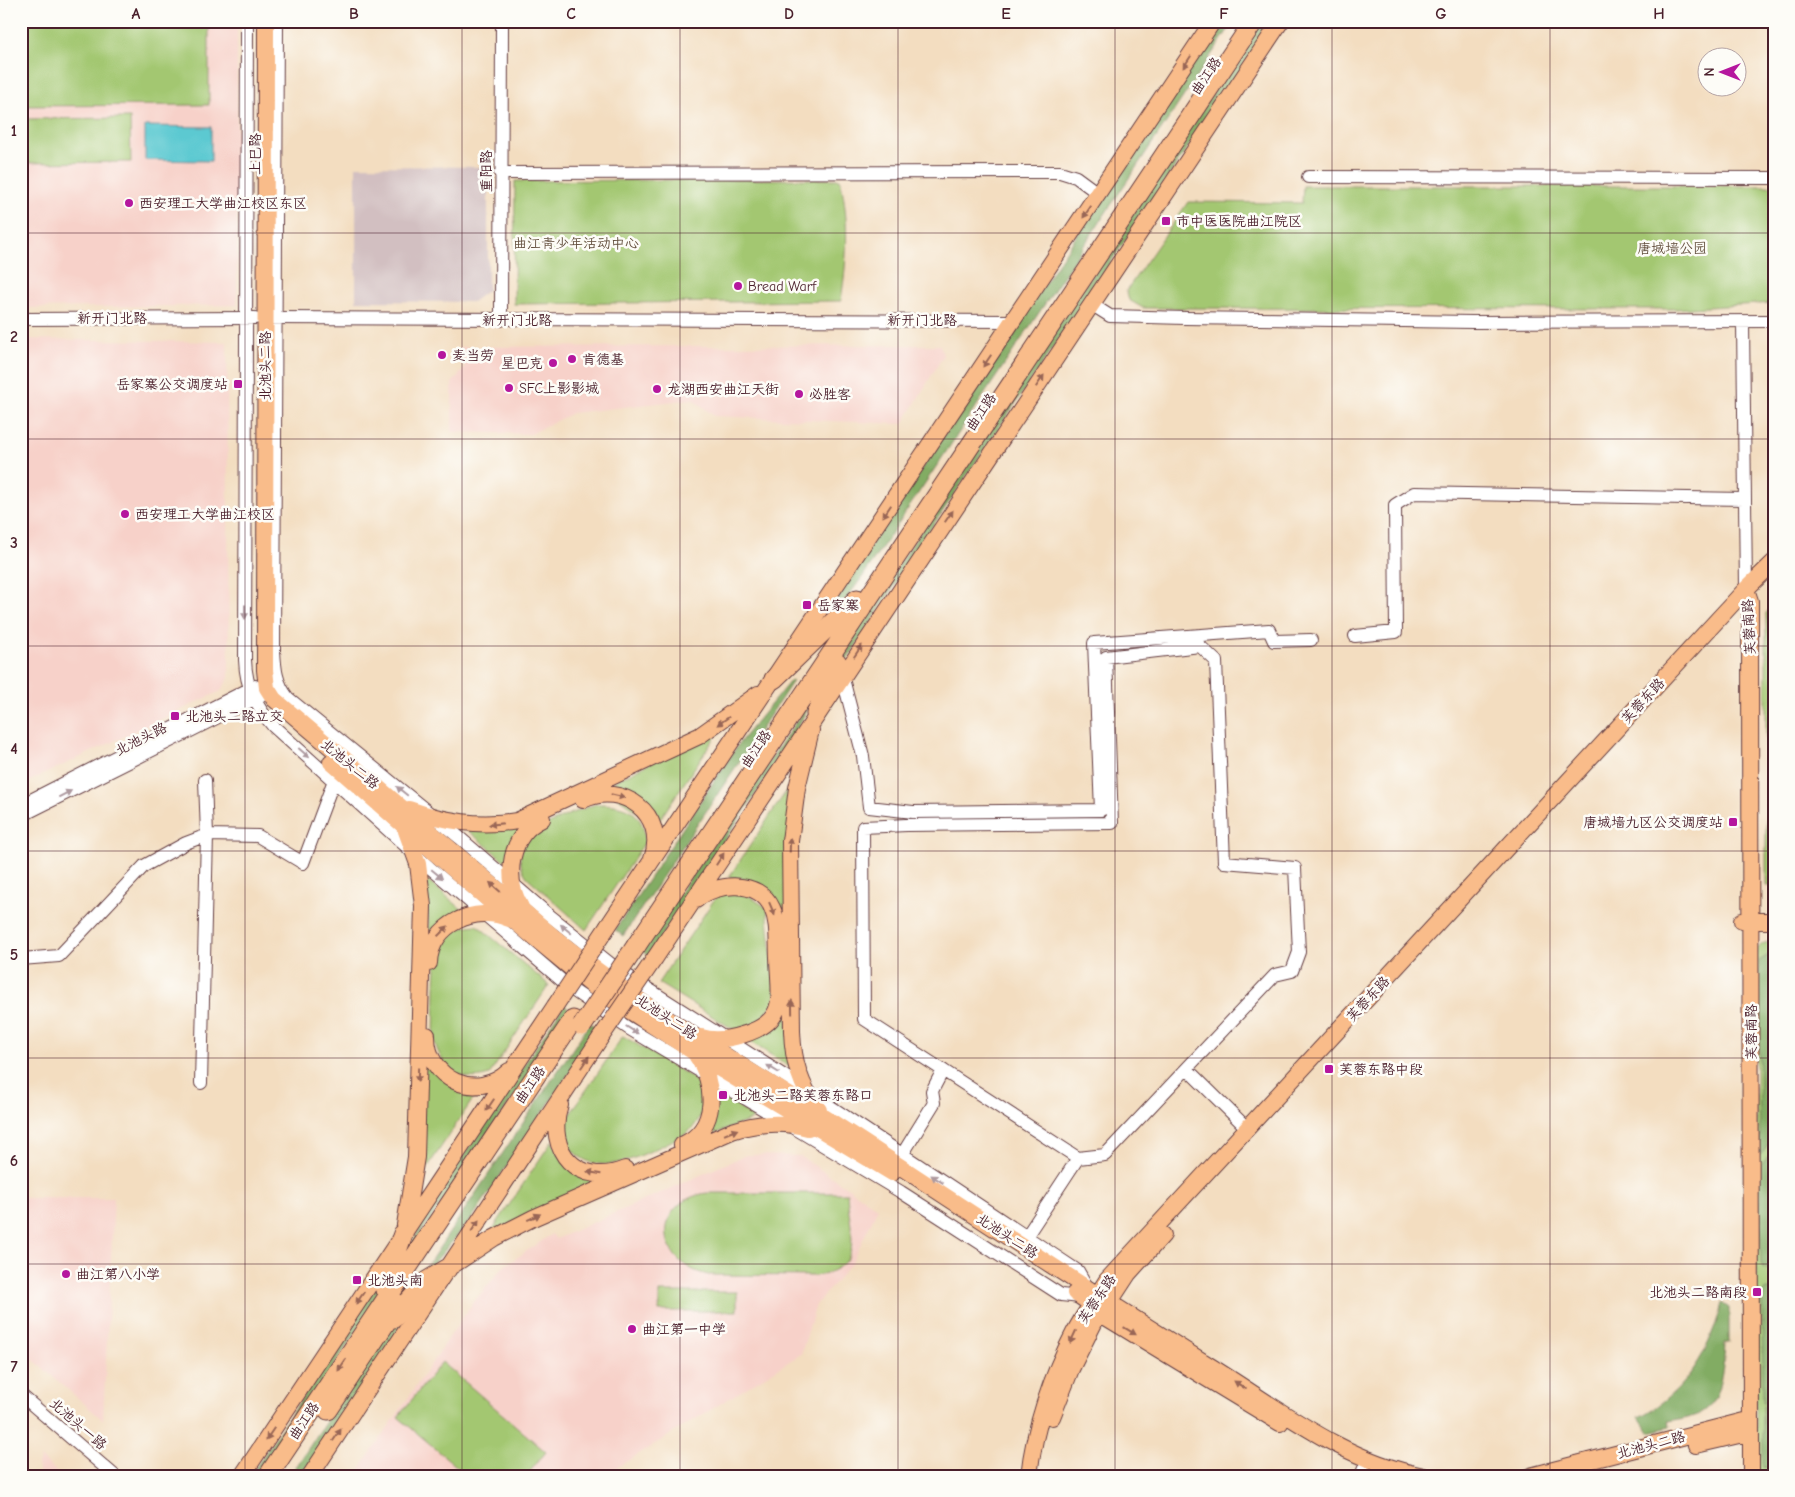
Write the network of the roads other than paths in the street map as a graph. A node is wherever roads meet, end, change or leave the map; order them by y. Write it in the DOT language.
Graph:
graph roads {
  1 [pos="247,21"];
  2 [pos="256,21"];
  3 [pos="266,21"];
  4 [pos="277,21"];
  5 [pos="502,21"];
  6 [pos="1213,21"];
  7 [pos="1242,21"];
  8 [pos="1254,21"];
  9 [pos="1281,21"];
  10 [pos="500,173"];
  11 [pos="1308,177"];
  12 [pos="1774,178"];
  13 [pos="1099,194"];
  14 [pos="1091,304"];
  15 [pos="260,318"];
  16 [pos="21,319"];
  17 [pos="501,320"];
  18 [pos="1014,321"];
  19 [pos="1743,322"];
  20 [pos="1774,322"];
  21 [pos="1744,499"];
  22 [pos="1774,562"];
  23 [pos="1774,577"];
  24 [pos="862,599"];
  25 [pos="1746,600"];
  26 [pos="1355,636"];
  27 [pos="1311,640"];
  28 [pos="842,675"];
  29 [pos="774,679"];
  30 [pos="261,690"];
  31 [pos="816,714"];
  32 [pos="205,780"];
  33 [pos="334,780"];
  34 [pos="21,805"];
  35 [pos="400,814"];
  36 [pos="21,816"];
  37 [pos="436,818"];
  38 [pos="207,835"];
  39 [pos="416,856"];
  40 [pos="650,864"];
  41 [pos="512,882"];
  42 [pos="688,908"];
  43 [pos="485,915"];
  44 [pos="519,916"];
  45 [pos="1746,921"];
  46 [pos="1774,921"];
  47 [pos="21,959"];
  48 [pos="726,1039"];
  49 [pos="693,1043"];
  50 [pos="519,1060"];
  51 [pos="1187,1069"];
  52 [pos="943,1070"];
  53 [pos="707,1076"];
  54 [pos="201,1083"];
  55 [pos="805,1090"];
  56 [pos="564,1092"];
  57 [pos="825,1117"];
  58 [pos="786,1124"];
  59 [pos="1248,1129"];
  60 [pos="828,1135"];
  61 [pos="902,1155"];
  62 [pos="1078,1158"];
  63 [pos="403,1234"];
  64 [pos="1026,1237"];
  65 [pos="447,1269"];
  66 [pos="1094,1300"];
  67 [pos="372,1331"];
  68 [pos="21,1395"];
  69 [pos="1744,1428"];
  70 [pos="1363,1472"];
  71 [pos="115,1476"];
  72 [pos="242,1476"];
  73 [pos="268,1476"];
  74 [pos="284,1476"];
  75 [pos="310,1476"];
  76 [pos="1029,1476"];
  77 [pos="1040,1476"];
  78 [pos="1387,1476"];
  79 [pos="1424,1476"];
  80 [pos="1530,1476"];
  81 [pos="1572,1476"];
  82 [pos="1743,1476"];
  83 [pos="1751,1476"];
  1 -- 15 [label="street"];
  2 -- 15 [label="main road, 上巳路"];
  3 -- 15 [label="main road, 上巳路"];
  4 -- 15 [label="street"];
  5 -- 10 [label="street, 重阳路"];
  6 -- 13 [label="main road, 曲江路, one-way"];
  7 -- 24 [label="highway, 曲江路"];
  8 -- 24 [label="highway, 曲江路"];
  9 -- 14 [label="main road"];
  10 -- 13 [label="street"];
  10 -- 17 [label="street, 重阳路"];
  11 -- 12 [label="street"];
  13 -- 18 [label="main road, 曲江路, one-way"];
  14 -- 19 [label="street"];
  28 -- 14 [label="main road, one-way"];
  15 -- 16 [label="street, 新开门北路"];
  15 -- 17 [label="street, 新开门北路"];
  15 -- 30 [label="main road, 北池头二路"];
  15 -- 30 [label="street"];
  17 -- 18 [label="street, 新开门北路"];
  18 -- 29 [label="main road, 曲江路, one-way"];
  19 -- 20 [label="street"];
  19 -- 21 [label="street, 芙蓉南路"];
  21 -- 25 [label="street, 芙蓉南路"];
  21 -- 26 [label="street"];
  22 -- 25 [label="main road, 芙蓉东路"];
  23 -- 25 [label="main road, 芙蓉东路"];
  24 -- 29 [label="highway"];
  24 -- 31 [label="highway"];
  24 -- 67 [label="highway, 曲江路, bridge"];
  25 -- 45 [label="main road, 芙蓉南路"];
  25 -- 59 [label="main road, 芙蓉东路"];
  25 -- 66 [label="main road, 芙蓉东路"];
  27 -- 28 [label="street"];
  28 -- 31 [label="main road"];
  29 -- 37 [label="main road, one-way"];
  29 -- 40 [label="main road, 曲江路"];
  30 -- 33 [label="street, one-way"];
  30 -- 34 [label="street, 北池头路"];
  30 -- 35 [label="main road, 北池头二路"];
  36 -- 30 [label="street, 北池头路, one-way"];
  37 -- 30 [label="street, one-way"];
  42 -- 31 [label="main road, one-way"];
  55 -- 31 [label="main road, one-way"];
  32 -- 38 [label="street"];
  33 -- 38 [label="street"];
  33 -- 39 [label="street"];
  35 -- 37 [label="main road"];
  35 -- 39 [label="main road"];
  35 -- 44 [label="main road, 北池头二路"];
  37 -- 41 [label="street"];
  38 -- 47 [label="street"];
  38 -- 54 [label="street"];
  39 -- 43 [label="street, one-way"];
  39 -- 63 [label="main road, one-way"];
  41 -- 40 [label="main road, one-way"];
  40 -- 50 [label="main road, 曲江路, bridge"];
  41 -- 44 [label="main road"];
  48 -- 41 [label="street, one-way"];
  42 -- 48 [label="main road, one-way"];
  56 -- 42 [label="main road, one-way, bridge"];
  43 -- 44 [label="main road"];
  50 -- 43 [label="main road, one-way"];
  43 -- 53 [label="street, one-way"];
  44 -- 49 [label="main road, 北池头二路"];
  45 -- 46 [label="main road"];
  45 -- 69 [label="main road, 芙蓉南路"];
  45 -- 83 [label="main road, 芙蓉南路"];
  48 -- 49 [label="main road"];
  55 -- 48 [label="street, one-way"];
  49 -- 53 [label="main road"];
  49 -- 57 [label="main road, 北池头二路"];
  49 -- 60 [label="main road, 北池头二路"];
  50 -- 63 [label="main road, 曲江路, one-way"];
  51 -- 52 [label="street"];
  51 -- 59 [label="street"];
  51 -- 62 [label="street"];
  52 -- 61 [label="street"];
  52 -- 62 [label="street"];
  53 -- 56 [label="main road, one-way"];
  53 -- 58 [label="street"];
  55 -- 57 [label="main road"];
  55 -- 61 [label="street"];
  65 -- 56 [label="main road, one-way"];
  57 -- 66 [label="main road, 北池头二路"];
  58 -- 60 [label="main road"];
  65 -- 58 [label="main road, one-way"];
  58 -- 66 [label="street"];
  59 -- 66 [label="main road, 芙蓉东路"];
  60 -- 66 [label="main road, 北池头二路"];
  64 -- 61 [label="street, one-way"];
  62 -- 64 [label="street"];
  63 -- 67 [label="highway"];
  63 -- 72 [label="main road, 曲江路, one-way"];
  64 -- 66 [label="street"];
  65 -- 67 [label="highway"];
  75 -- 65 [label="main road, one-way"];
  66 -- 70 [label="main road, 北池头二路, one-way"];
  66 -- 76 [label="main road, 芙蓉东路, one-way"];
  66 -- 77 [label="main road, 芙蓉东路"];
  79 -- 66 [label="main road, 北池头二路, one-way"];
  67 -- 73 [label="highway, 曲江路, one-way"];
  67 -- 74 [label="highway, 曲江路"];
  68 -- 71 [label="street, 北池头一路"];
  69 -- 80 [label="main road, 北池头二路"];
  69 -- 81 [label="main road, 北池头二路"];
  69 -- 82 [label="main road, 芙蓉南路"];
  70 -- 78 [label="main road, 北池头二路"];
}
